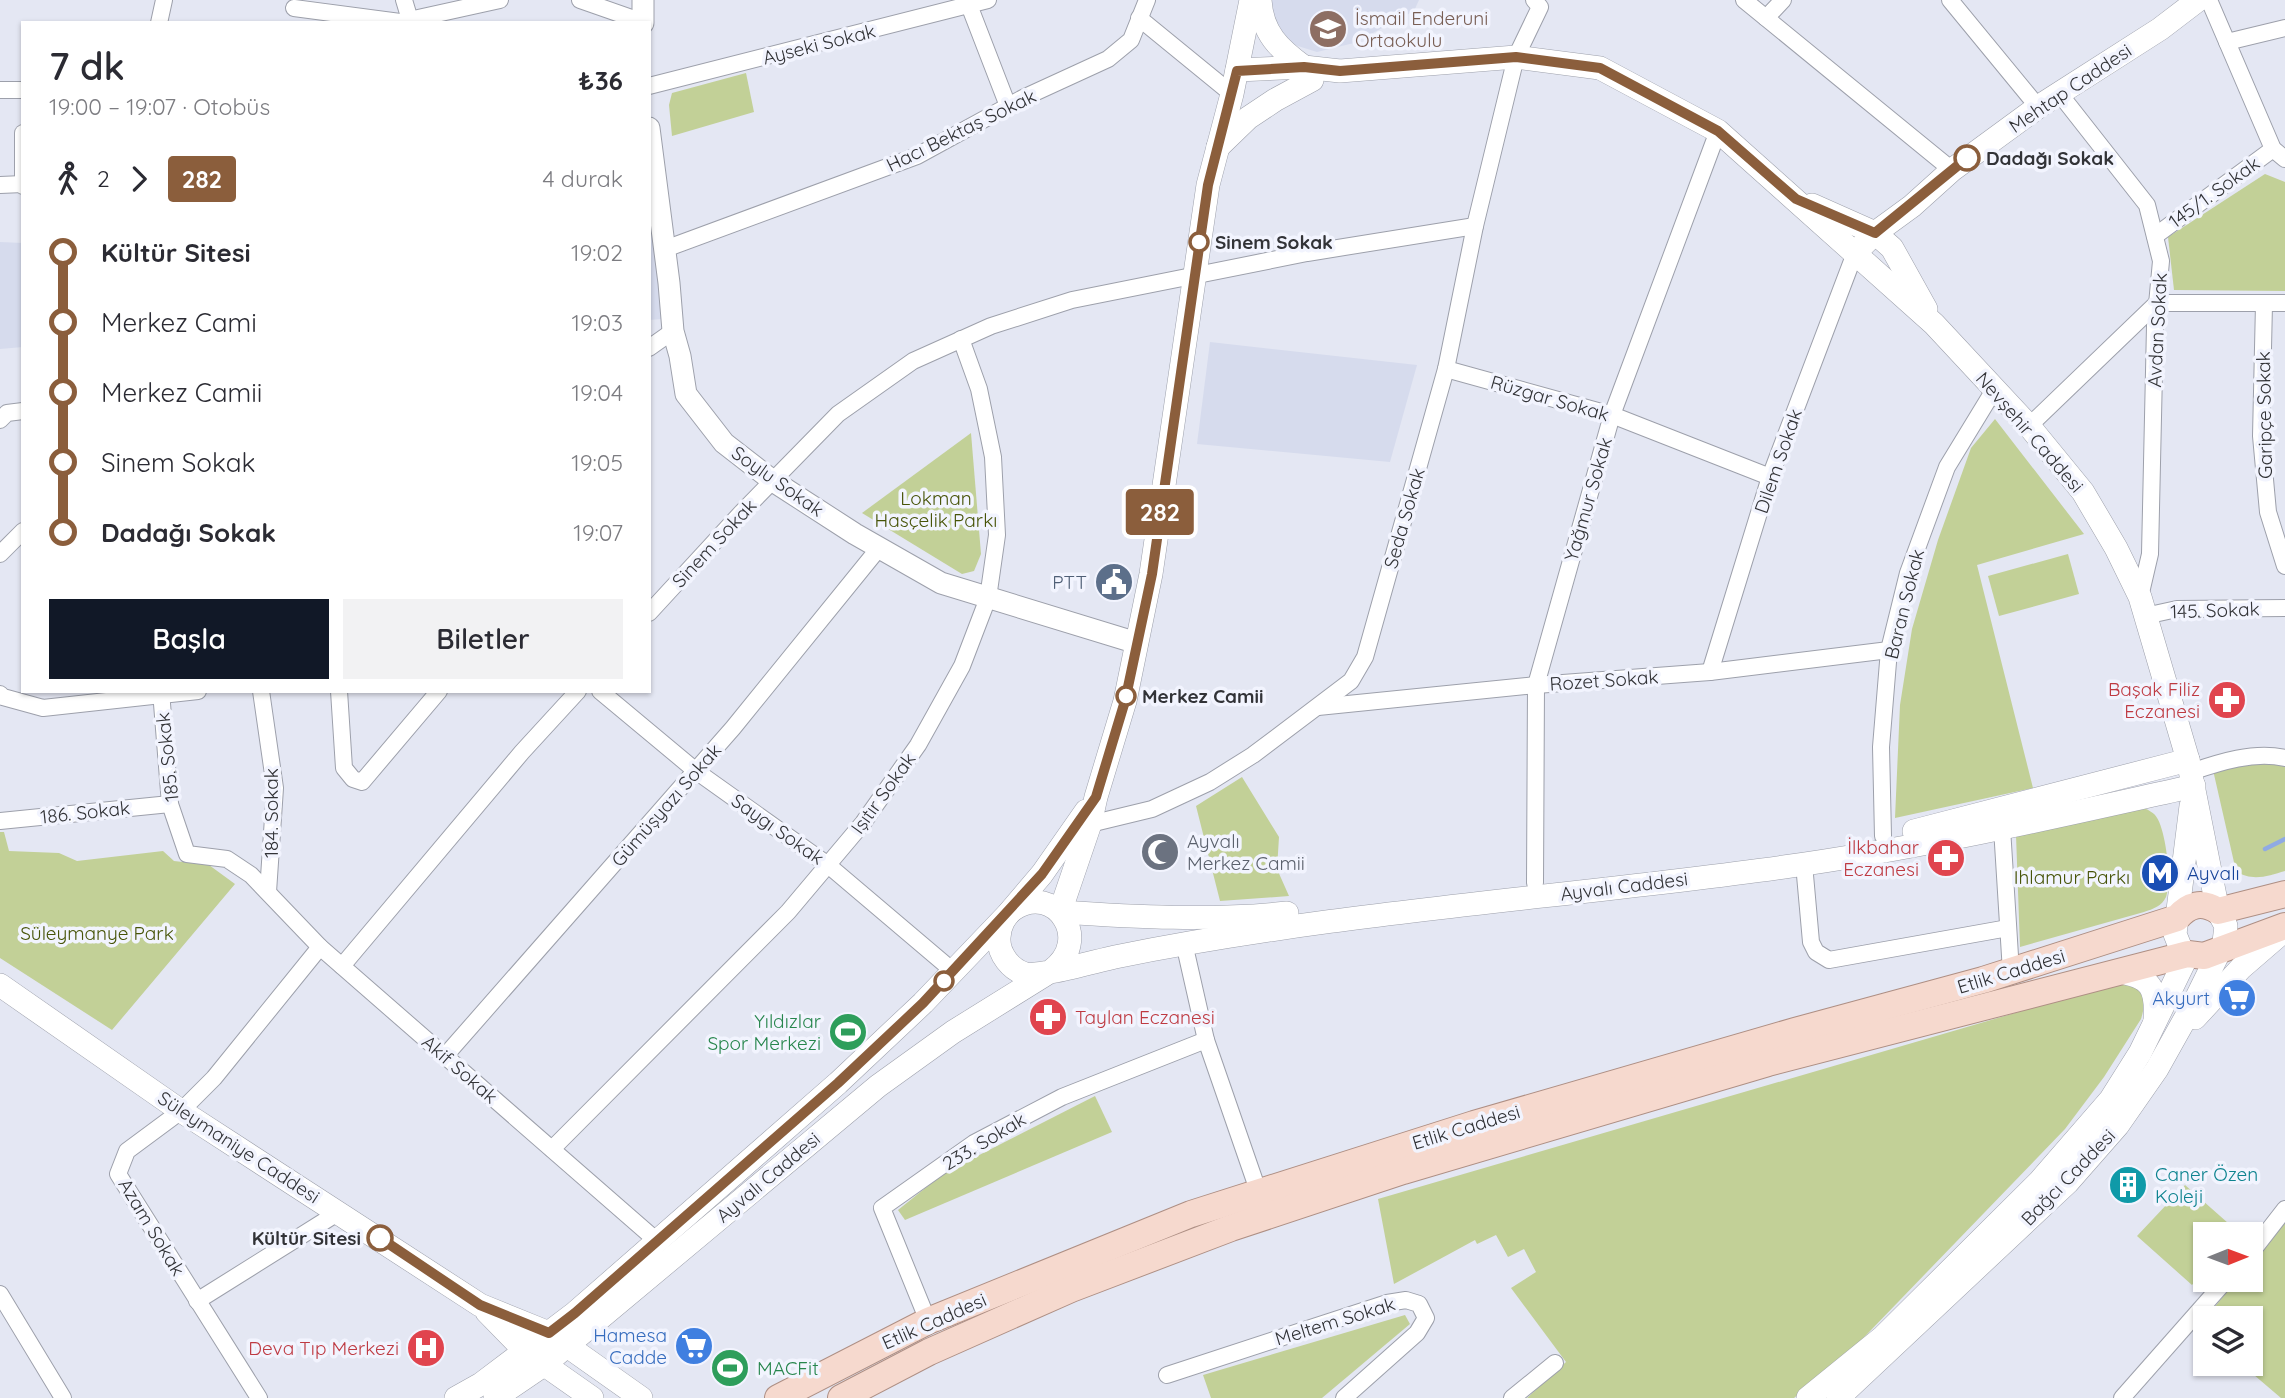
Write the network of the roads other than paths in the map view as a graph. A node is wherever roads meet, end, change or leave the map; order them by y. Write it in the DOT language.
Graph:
graph roads {
  1 [pos="164,0"];
  2 [pos="404,0"];
  3 [pos="500,0"];
  4 [pos="580,0"];
  5 [pos="643,0"];
  6 [pos="988,0"];
  7 [pos="1147,0"];
  8 [pos="1251,0"];
  9 [pos="1260,0"];
  10 [pos="1744,0"];
  11 [pos="1783,0"];
  12 [pos="1950,0"];
  13 [pos="2198,0"];
  14 [pos="2209,0"];
  15 [pos="1540,2"];
  16 [pos="969,5"];
  17 [pos="291,10"];
  18 [pos="464,16"];
  19 [pos="1139,18"];
  20 [pos="1766,18"];
  21 [pos="159,21"];
  22 [pos="394,21"];
  23 [pos="403,21"];
  24 [pos="413,21"];
  25 [pos="640,21"];
  26 [pos="643,21"];
  27 [pos="2285,29"];
  28 [pos="2227,42"];
  29 [pos="1516,57"];
  30 [pos="1308,74"];
  31 [pos="1234,84"];
  32 [pos="651,85"];
  33 [pos="0,90"];
  34 [pos="21,90"];
  35 [pos="2059,93"];
  36 [pos="1008,106"];
  37 [pos="2038,107"];
  38 [pos="1718,131"];
  39 [pos="651,145"];
  40 [pos="1218,148"];
  41 [pos="2279,154"];
  42 [pos="1952,170"];
  43 [pos="0,185"];
  44 [pos="21,185"];
  45 [pos="1796,199"];
  46 [pos="1475,226"];
  47 [pos="2155,236"];
  48 [pos="1884,240"];
  49 [pos="665,249"];
  50 [pos="1855,253"];
  51 [pos="1872,270"];
  52 [pos="1194,276"];
  53 [pos="2157,303"];
  54 [pos="2285,303"];
  55 [pos="2264,304"];
  56 [pos="1934,324"];
  57 [pos="673,331"];
  58 [pos="651,333"];
  59 [pos="961,339"];
  60 [pos="651,347"];
  61 [pos="1446,369"];
  62 [pos="1994,390"];
  63 [pos="21,411"];
  64 [pos="1612,415"];
  65 [pos="0,420"];
  66 [pos="2029,426"];
  67 [pos="1770,477"];
  68 [pos="773,481"];
  69 [pos="19,542"];
  70 [pos="879,548"];
  71 [pos="0,554"];
  72 [pos="2285,566"];
  73 [pos="988,598"];
  74 [pos="2142,607"];
  75 [pos="2285,608"];
  76 [pos="651,611"];
  77 [pos="1137,643"];
  78 [pos="1889,650"];
  79 [pos="1710,672"];
  80 [pos="1536,685"];
  81 [pos="161,693"];
  82 [pos="261,693"];
  83 [pos="339,693"];
  84 [pos="437,693"];
  85 [pos="576,693"];
  86 [pos="602,693"];
  87 [pos="0,694"];
  88 [pos="67,698"];
  89 [pos="1318,707"];
  90 [pos="2285,758"];
  91 [pos="696,771"];
  92 [pos="2191,773"];
  93 [pos="1096,797"];
  94 [pos="170,804"];
  95 [pos="0,821"];
  96 [pos="1090,824"];
  97 [pos="2002,828"];
  98 [pos="1883,836"];
  99 [pos="1804,864"];
  100 [pos="828,865"];
  101 [pos="1535,883"];
  102 [pos="268,892"];
  103 [pos="2285,894"];
  104 [pos="2218,911"];
  105 [pos="1060,912"];
  106 [pos="1008,914"];
  107 [pos="2177,918"];
  108 [pos="2008,928"];
  109 [pos="2285,928"];
  110 [pos="1184,943"];
  111 [pos="320,947"];
  112 [pos="2219,949"];
  113 [pos="2188,954"];
  114 [pos="342,966"];
  115 [pos="953,971"];
  116 [pos="1051,971"];
  117 [pos="2011,972"];
  118 [pos="2119,972"];
  119 [pos="0,985"];
  120 [pos="2153,1031"];
  121 [pos="1206,1040"];
  122 [pos="2168,1050"];
  123 [pos="445,1056"];
  124 [pos="181,1111"];
  125 [pos="552,1149"];
  126 [pos="1257,1192"];
  127 [pos="2285,1209"];
  128 [pos="339,1212"];
  129 [pos="1268,1216"];
  130 [pos="2263,1237"];
  131 [pos="657,1241"];
  132 [pos="2216,1292"];
  133 [pos="2,1301"];
  134 [pos="197,1301"];
  135 [pos="480,1305"];
  136 [pos="929,1321"];
  137 [pos="557,1340"];
  138 [pos="525,1351"];
  139 [pos="1555,1363"];
  140 [pos="545,1364"];
  141 [pos="1167,1375"];
  142 [pos="1350,1396"];
  143 [pos="63,1398"];
  144 [pos="258,1398"];
  145 [pos="456,1398"];
  146 [pos="495,1398"];
  147 [pos="592,1398"];
  148 [pos="641,1398"];
  149 [pos="778,1398"];
  150 [pos="841,1398"];
  151 [pos="1512,1398"];
  152 [pos="1808,1398"];
  153 [pos="1838,1398"];
  154 [pos="2122,1398"];
  1 -- 21 [label="street"];
  2 -- 23 [label="street"];
  3 -- 18 [label="street"];
  4 -- 25 [label="street"];
  5 -- 26 [label="street"];
  6 -- 16 [label="street, Ayseki Sokak"];
  7 -- 19 [label="street, Hacı Bektaş Sokak"];
  8 -- 31 [label="main road"];
  9 -- 30 [label="main road"];
  10 -- 20 [label="street"];
  11 -- 20 [label="street"];
  12 -- 37 [label="street"];
  13 -- 35 [label="main road, Mehtap Caddesi"];
  14 -- 28 [label="street"];
  15 -- 29 [label="street, Seda Sokak"];
  16 -- 32 [label="street, Ayseki Sokak"];
  16 -- 36 [label="street"];
  17 -- 22 [label="street"];
  18 -- 24 [label="street"];
  19 -- 31 [label="street"];
  19 -- 36 [label="street, Hacı Bektaş Sokak"];
  20 -- 42 [label="street"];
  27 -- 28 [label="street"];
  28 -- 41 [label="street"];
  29 -- 30 [label="main road"];
  29 -- 38 [label="main road"];
  29 -- 46 [label="street, Seda Sokak"];
  30 -- 31 [label="main road"];
  30 -- 40 [label="main road"];
  31 -- 40 [label="main road"];
  33 -- 34 [label="street"];
  35 -- 37 [label="main road, Mehtap Caddesi"];
  35 -- 47 [label="street, Avdan Sokak"];
  36 -- 49 [label="street, Hacı Bektaş Sokak"];
  37 -- 42 [label="main road, Mehtap Caddesi"];
  38 -- 45 [label="main road"];
  38 -- 64 [label="street, Yağmur Sokak"];
  39 -- 49 [label="street, Soylu Sokak"];
  40 -- 52 [label="main road"];
  41 -- 47 [label="street, 145/1. Sokak"];
  42 -- 48 [label="main road, Mehtap Caddesi"];
  43 -- 44 [label="street"];
  45 -- 48 [label="main road"];
  45 -- 50 [label="main road"];
  46 -- 52 [label="street, Sinem Sokak"];
  46 -- 61 [label="street, Seda Sokak"];
  47 -- 53 [label="street, Avdan Sokak"];
  48 -- 50 [label="main road"];
  48 -- 51 [label="main road"];
  48 -- 56 [label="main road"];
  49 -- 57 [label="street, Soylu Sokak"];
  50 -- 51 [label="main road, Nevşehir Caddesi"];
  50 -- 67 [label="street, Dilem Sokak"];
  51 -- 56 [label="main road, Nevşehir Caddesi"];
  52 -- 59 [label="street, Sinem Sokak"];
  52 -- 77 [label="main road"];
  53 -- 55 [label="street"];
  53 -- 66 [label="street"];
  53 -- 74 [label="street, Avdan Sokak"];
  54 -- 55 [label="street"];
  55 -- 72 [label="street, Garipçe Sokak"];
  56 -- 62 [label="main road, Nevşehir Caddesi"];
  57 -- 58 [label="street"];
  57 -- 60 [label="street"];
  57 -- 68 [label="street, Soylu Sokak"];
  59 -- 68 [label="street, Sinem Sokak"];
  59 -- 73 [label="street, Işıtır Sokak"];
  61 -- 64 [label="street, Rüzgar Sokak"];
  61 -- 89 [label="street, Seda Sokak"];
  62 -- 66 [label="main road, Nevşehir Caddesi"];
  62 -- 78 [label="street, Baran Sokak"];
  63 -- 65 [label="street"];
  64 -- 67 [label="street, Rüzgar Sokak"];
  64 -- 80 [label="street, Yağmur Sokak"];
  66 -- 74 [label="main road, Nevşehir Caddesi"];
  67 -- 79 [label="street, Dilem Sokak"];
  68 -- 70 [label="street, Soylu Sokak"];
  68 -- 76 [label="street, Sinem Sokak"];
  69 -- 71 [label="street"];
  70 -- 73 [label="street, Soylu Sokak"];
  70 -- 91 [label="street, Gümüşyazı Sokak"];
  73 -- 77 [label="street, Soylu Sokak"];
  73 -- 100 [label="street, Işıtır Sokak"];
  74 -- 75 [label="street, 145. Sokak"];
  74 -- 92 [label="main road, Nevşehir Caddesi"];
  77 -- 93 [label="main road"];
  78 -- 79 [label="street, Rozet Sokak"];
  78 -- 98 [label="street, Baran Sokak"];
  79 -- 80 [label="street, Rozet Sokak"];
  80 -- 89 [label="street, Rozet Sokak"];
  80 -- 101 [label="street, Yağmur Sokak"];
  81 -- 88 [label="street"];
  81 -- 94 [label="street, 185. Sokak"];
  82 -- 102 [label="street, 184. Sokak"];
  83 -- 84 [label="street"];
  85 -- 114 [label="street"];
  86 -- 91 [label="street, Saygı Sokak"];
  87 -- 88 [label="street"];
  89 -- 96 [label="street, Seda Sokak"];
  90 -- 92 [label="street"];
  91 -- 100 [label="street, Saygı Sokak"];
  91 -- 123 [label="street, Gümüşyazı Sokak"];
  92 -- 97 [label="main road, Ayvalı Caddesi"];
  92 -- 98 [label="main road, Ayvalı Caddesi"];
  92 -- 104 [label="main road, Nevşehir Caddesi"];
  92 -- 107 [label="main road, Nevşehir Caddesi"];
  93 -- 96 [label="main road"];
  93 -- 106 [label="main road"];
  94 -- 95 [label="street, 186. Sokak"];
  94 -- 102 [label="street, 185. Sokak"];
  96 -- 105 [label="main road"];
  97 -- 99 [label="main road, Ayvalı Caddesi"];
  97 -- 108 [label="street"];
  98 -- 101 [label="main road, Ayvalı Caddesi"];
  99 -- 108 [label="street"];
  99 -- 110 [label="main road, Ayvalı Caddesi"];
  100 -- 115 [label="street, Saygı Sokak"];
  100 -- 125 [label="street, Işıtır Sokak"];
  101 -- 105 [label="main road, Ayvalı Caddesi"];
  102 -- 111 [label="street, Akif Sokak"];
  103 -- 104 [label="main road"];
  104 -- 107 [label="main road"];
  104 -- 112 [label="main road, Bağcı Caddesi"];
  105 -- 106 [label="main road, Ayvalı Caddesi"];
  105 -- 116 [label="main road, Ayvalı Caddesi"];
  106 -- 115 [label="main road, Ayvalı Caddesi"];
  106 -- 116 [label="main road, Ayvalı Caddesi"];
  107 -- 113 [label="main road"];
  107 -- 117 [label="main road, Etlik Caddesi"];
  108 -- 117 [label="street"];
  109 -- 112 [label="main road"];
  109 -- 122 [label="main road"];
  110 -- 116 [label="main road, Ayvalı Caddesi"];
  110 -- 121 [label="street"];
  111 -- 114 [label="street, Akif Sokak"];
  111 -- 124 [label="street, Azam Sokak"];
  112 -- 113 [label="main road"];
  112 -- 122 [label="main road, Bağcı Caddesi"];
  113 -- 118 [label="main road, Etlik Caddesi"];
  113 -- 120 [label="main road, Bağcı Caddesi"];
  114 -- 123 [label="street, Akif Sokak"];
  115 -- 131 [label="main road, Ayvalı Caddesi"];
  116 -- 137 [label="main road, Ayvalı Caddesi"];
  117 -- 126 [label="main road, Etlik Caddesi"];
  118 -- 120 [label="main road"];
  118 -- 129 [label="main road, Etlik Caddesi"];
  119 -- 124 [label="main road, Süleymaniye Caddesi"];
  120 -- 152 [label="main road, Bağcı Caddesi"];
  121 -- 126 [label="street"];
  121 -- 136 [label="street, 233. Sokak"];
  122 -- 153 [label="main road, Bağcı Caddesi"];
  123 -- 125 [label="street, Akif Sokak"];
  124 -- 128 [label="main road, Süleymaniye Caddesi"];
  124 -- 134 [label="street, Azam Sokak"];
  125 -- 131 [label="street, Akif Sokak"];
  126 -- 129 [label="street"];
  126 -- 136 [label="main road, Etlik Caddesi"];
  127 -- 130 [label="street"];
  128 -- 134 [label="street"];
  128 -- 135 [label="main road, Süleymaniye Caddesi"];
  129 -- 150 [label="main road, Etlik Caddesi"];
  131 -- 137 [label="main road, Ayvalı Caddesi"];
  132 -- 154 [label="street"];
  133 -- 143 [label="street"];
  134 -- 144 [label="street, Azam Sokak"];
  135 -- 137 [label="main road, Süleymaniye Caddesi"];
  135 -- 138 [label="main road, Süleymaniye Caddesi"];
  136 -- 149 [label="main road, Etlik Caddesi"];
  137 -- 138 [label="main road, Ayvalı Caddesi"];
  137 -- 140 [label="main road, Ayvalı Caddesi"];
  137 -- 148 [label="main road, Süleymaniye Caddesi"];
  138 -- 140 [label="main road, Süleymaniye Caddesi"];
  138 -- 145 [label="main road, Ayvalı Caddesi"];
  139 -- 151 [label="street"];
  140 -- 146 [label="main road, Ayvalı Caddesi"];
  140 -- 147 [label="main road, Süleymaniye Caddesi"];
  141 -- 142 [label="street, Meltem Sokak"];
}
